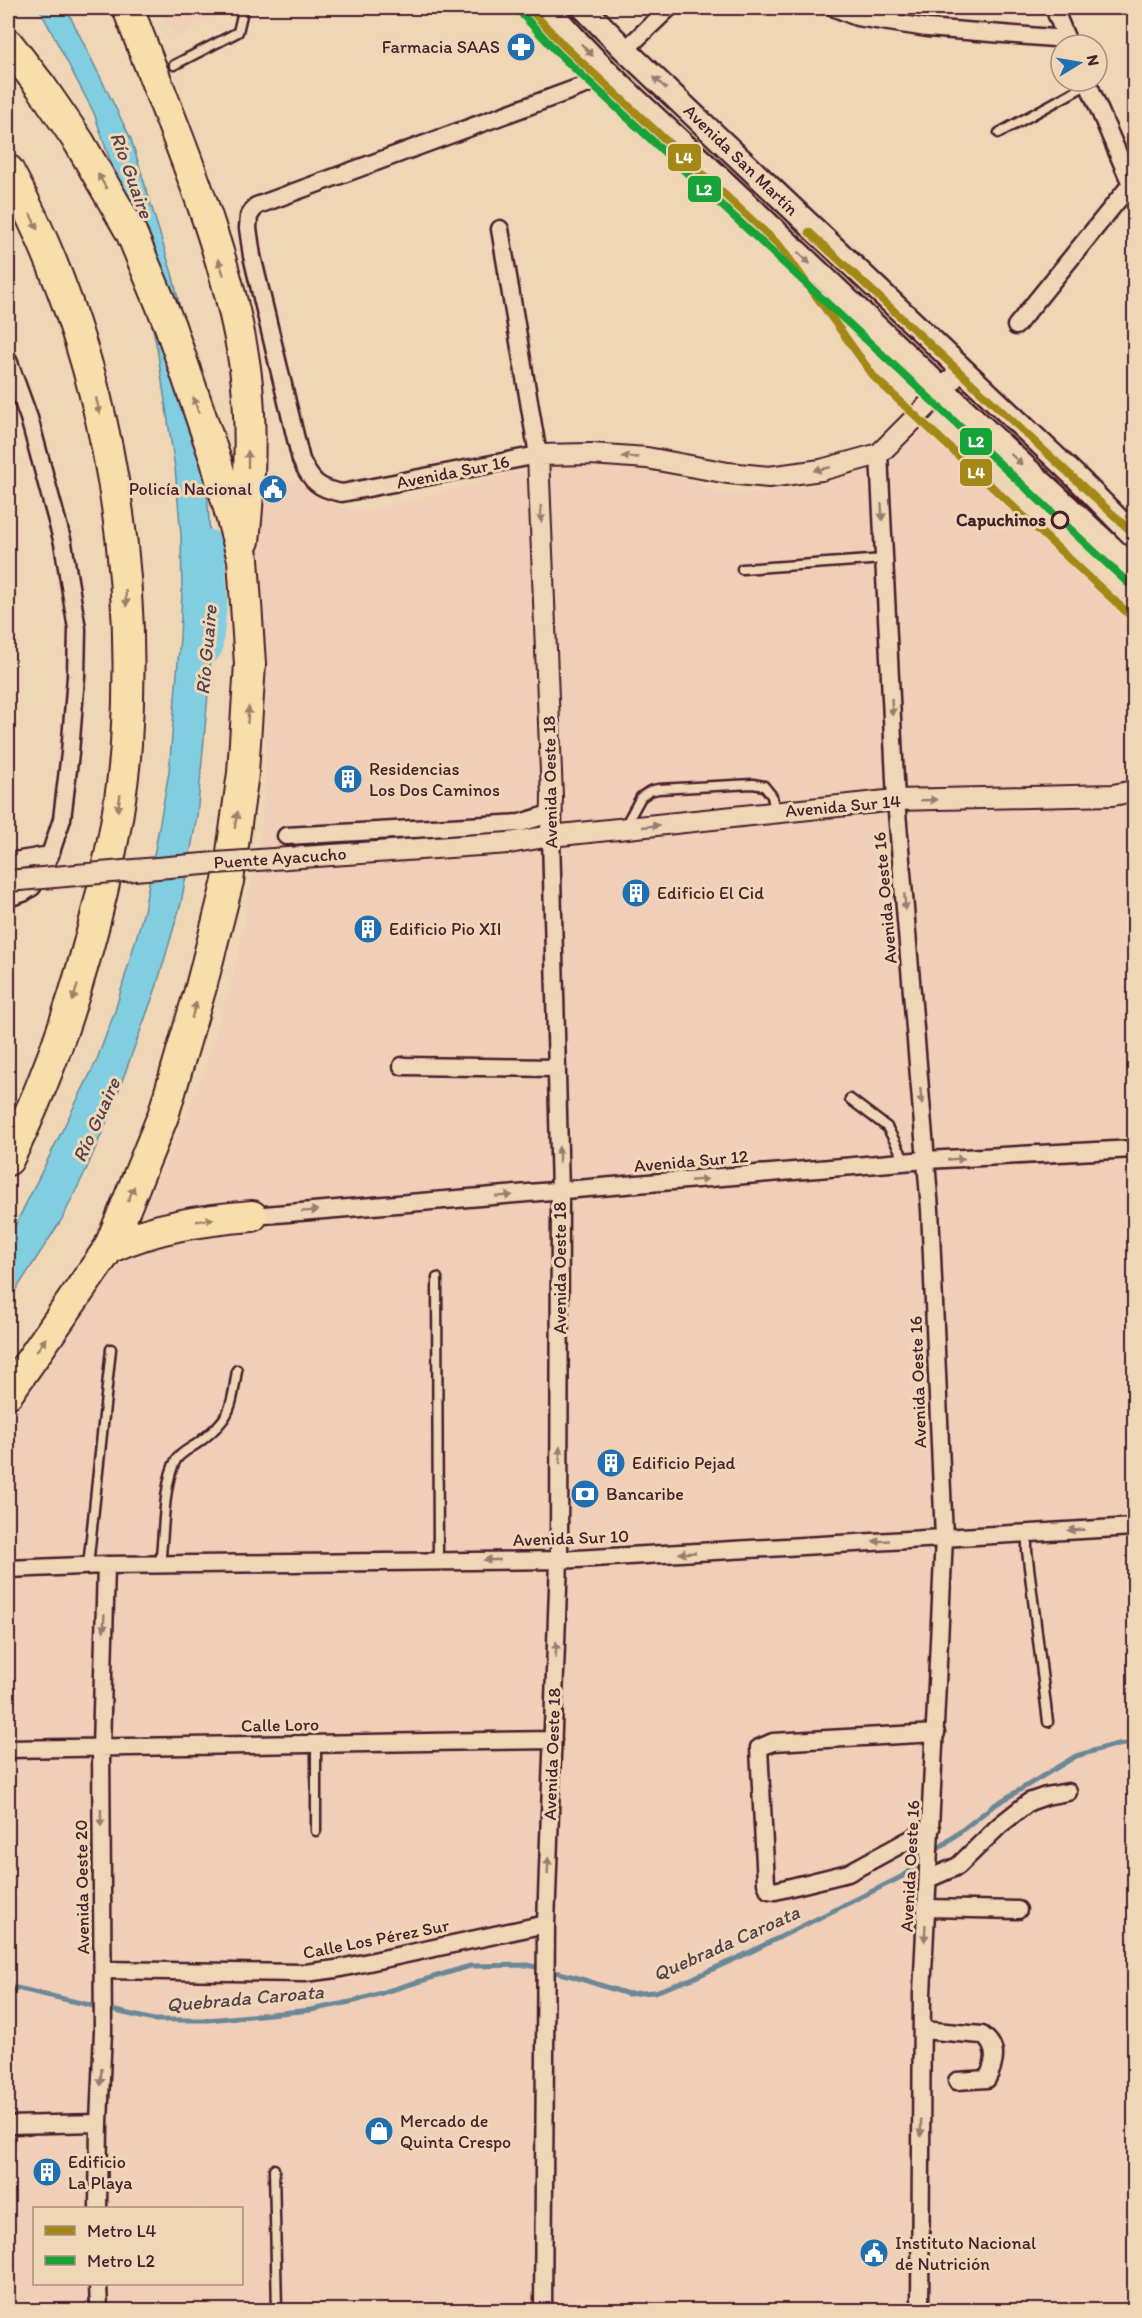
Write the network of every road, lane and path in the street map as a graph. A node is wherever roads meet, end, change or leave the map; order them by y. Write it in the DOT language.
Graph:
graph roads {
  1 [pos="128,8"];
  2 [pos="238,8"];
  3 [pos="548,8"];
  4 [pos="584,8"];
  5 [pos="669,8"];
  6 [pos="835,8"];
  7 [pos="1054,8"];
  8 [pos="1064,33"];
  9 [pos="1049,40"];
  10 [pos="8,44"];
  11 [pos="625,50"];
  12 [pos="174,65"];
  13 [pos="610,75"];
  14 [pos="1068,93"];
  15 [pos="1092,93"];
  16 [pos="999,134"];
  17 [pos="8,170"];
  18 [pos="1133,188"];
  19 [pos="500,229"];
  20 [pos="1016,326"];
  21 [pos="8,360"];
  22 [pos="961,369"];
  23 [pos="942,391"];
  24 [pos="879,454"];
  25 [pos="538,455"];
  26 [pos="1134,536"];
  27 [pos="243,559"];
  28 [pos="884,559"];
  29 [pos="742,569"];
  30 [pos="1134,569"];
  31 [pos="1134,791"];
  32 [pos="896,800"];
  33 [pos="552,813"];
  34 [pos="775,813"];
  35 [pos="623,828"];
  36 [pos="286,836"];
  37 [pos="551,836"];
  38 [pos="50,855"];
  39 [pos="8,861"];
  40 [pos="8,881"];
  41 [pos="8,898"];
  42 [pos="402,1066"];
  43 [pos="557,1068"];
  44 [pos="850,1099"];
  45 [pos="1134,1149"];
  46 [pos="8,1160"];
  47 [pos="926,1160"];
  48 [pos="907,1162"];
  49 [pos="560,1192"];
  50 [pos="252,1216"];
  51 [pos="109,1248"];
  52 [pos="437,1278"];
  53 [pos="111,1349"];
  54 [pos="237,1370"];
  55 [pos="8,1393"];
  56 [pos="1134,1527"];
  57 [pos="1028,1533"];
  58 [pos="944,1538"];
  59 [pos="559,1560"];
  60 [pos="438,1561"];
  61 [pos="160,1564"];
  62 [pos="106,1565"];
  63 [pos="88,1566"];
  64 [pos="8,1569"];
  65 [pos="1048,1722"];
  66 [pos="936,1733"];
  67 [pos="553,1740"];
  68 [pos="316,1744"];
  69 [pos="101,1748"];
  70 [pos="8,1749"];
  71 [pos="1068,1792"];
  72 [pos="931,1830"];
  73 [pos="316,1831"];
  74 [pos="928,1877"];
  75 [pos="927,1908"];
  76 [pos="1018,1910"];
  77 [pos="546,1924"];
  78 [pos="103,1970"];
  79 [pos="922,2030"];
  80 [pos="957,2081"];
  81 [pos="99,2123"];
  82 [pos="8,2125"];
  83 [pos="274,2169"];
  84 [pos="98,2207"];
  85 [pos="98,2285"];
  86 [pos="99,2310"];
  87 [pos="277,2310"];
  88 [pos="543,2310"];
  89 [pos="920,2310"];
  27 -- 1 [label="highway, one-way"];
  2 -- 12 [label="lane"];
  3 -- 13 [label="main road, Avenida San Martín, one-way"];
  4 -- 11 [label="main road, Avenida San Martín"];
  5 -- 11 [label="street"];
  6 -- 9 [label="street"];
  7 -- 8 [label="street"];
  27 -- 10 [label="highway, one-way"];
  22 -- 11 [label="main road, Avenida San Martín, one-way"];
  13 -- 23 [label="main road, Avenida San Martín, one-way"];
  13 -- 25 [label="street, Avenida Sur 16"];
  14 -- 16 [label="lane"];
  15 -- 18 [label="street"];
  17 -- 46 [label="highway, one-way"];
  18 -- 20 [label="street"];
  19 -- 25 [label="street, Avenida Oeste 18"];
  21 -- 38 [label="street"];
  22 -- 23 [label="street"];
  22 -- 26 [label="main road, Avenida San Martín"];
  23 -- 24 [label="street"];
  23 -- 30 [label="main road, Avenida San Martín, one-way"];
  24 -- 25 [label="street, Avenida Sur 16, one-way"];
  24 -- 28 [label="street, Avenida Oeste 16, one-way"];
  25 -- 33 [label="street, Avenida Oeste 18, one-way"];
  51 -- 27 [label="highway, one-way"];
  28 -- 29 [label="lane"];
  28 -- 32 [label="street, Avenida Oeste 16, one-way"];
  32 -- 31 [label="street, Avenida Sur 14, one-way"];
  32 -- 34 [label="street, Avenida Sur 14"];
  32 -- 47 [label="street, Avenida Oeste 16, one-way"];
  33 -- 36 [label="street"];
  33 -- 37 [label="street, Avenida Oeste 18"];
  35 -- 34 [label="street, Avenida Sur 14, one-way"];
  34 -- 35 [label="lane"];
  35 -- 37 [label="street, Avenida Sur 14"];
  37 -- 40 [label="street, Puente Ayacucho, bridge"];
  37 -- 43 [label="street, Avenida Oeste 18"];
  38 -- 39 [label="street"];
  38 -- 41 [label="street"];
  42 -- 43 [label="street"];
  49 -- 43 [label="street, Avenida Oeste 18, one-way"];
  44 -- 48 [label="lane"];
  47 -- 45 [label="street, Avenida Sur 12, one-way"];
  47 -- 48 [label="street, Avenida Sur 12"];
  47 -- 58 [label="street, Avenida Oeste 16"];
  49 -- 48 [label="street, Avenida Sur 12, one-way"];
  50 -- 49 [label="street, Avenida Sur 12, one-way"];
  59 -- 49 [label="street, Avenida Oeste 18, one-way"];
  51 -- 50 [label="highway, one-way"];
  55 -- 51 [label="highway, one-way"];
  52 -- 60 [label="lane"];
  53 -- 63 [label="lane"];
  54 -- 61 [label="lane"];
  56 -- 57 [label="street, Avenida Sur 10, one-way"];
  57 -- 58 [label="street, Avenida Sur 10"];
  57 -- 65 [label="lane"];
  58 -- 59 [label="street, Avenida Sur 10, one-way"];
  58 -- 66 [label="street, Avenida Oeste 16"];
  59 -- 60 [label="street, Avenida Sur 10, one-way"];
  67 -- 59 [label="street, Avenida Oeste 18, one-way"];
  60 -- 61 [label="street, Avenida Sur 10"];
  61 -- 62 [label="street, Avenida Sur 10"];
  62 -- 63 [label="street, Avenida Sur 10"];
  62 -- 69 [label="street, Avenida Oeste 20, one-way"];
  63 -- 64 [label="street, Avenida Sur 10"];
  66 -- 72 [label="street, Avenida Oeste 16"];
  66 -- 72 [label="street"];
  67 -- 68 [label="street, Calle Loro"];
  77 -- 67 [label="street, Avenida Oeste 18, one-way"];
  68 -- 69 [label="street, Calle Loro"];
  68 -- 73 [label="lane"];
  69 -- 70 [label="street, Calle Loro"];
  69 -- 78 [label="street, Avenida Oeste 20, one-way"];
  71 -- 74 [label="street"];
  72 -- 74 [label="street, Avenida Oeste 16"];
  74 -- 75 [label="street, Avenida Oeste 16"];
  75 -- 76 [label="street"];
  75 -- 79 [label="street, Avenida Oeste 16, one-way"];
  77 -- 78 [label="street, Calle Los Pérez Sur"];
  77 -- 88 [label="street, Avenida Oeste 18"];
  78 -- 81 [label="street, Avenida Oeste 20, one-way"];
  79 -- 80 [label="street"];
  79 -- 89 [label="street, Avenida Oeste 16, one-way"];
  81 -- 82 [label="street"];
  81 -- 84 [label="street, Avenida Oeste 20"];
  83 -- 87 [label="lane"];
  85 -- 86 [label="street"];
}
